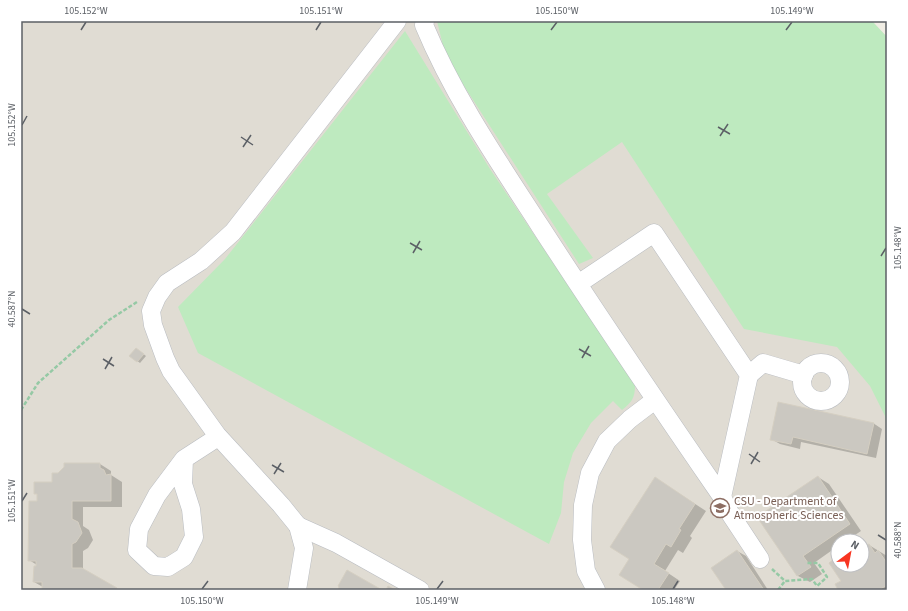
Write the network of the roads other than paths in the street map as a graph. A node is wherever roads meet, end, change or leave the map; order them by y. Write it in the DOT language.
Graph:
graph roads {
  1 [pos="397,21"];
  2 [pos="425,21"];
  3 [pos="578,284"];
  4 [pos="749,374"];
  5 [pos="804,375"];
  6 [pos="655,400"];
  7 [pos="218,436"];
  8 [pos="184,459"];
  9 [pos="722,497"];
  10 [pos="298,526"];
  11 [pos="760,559"];
  12 [pos="297,590"];
  13 [pos="420,590"];
  14 [pos="596,590"];
  1 -- 7 [label="lane"];
  2 -- 3 [label="lane"];
  3 -- 4 [label="lane"];
  3 -- 6 [label="lane"];
  4 -- 5 [label="lane"];
  4 -- 9 [label="lane"];
  6 -- 9 [label="lane"];
  6 -- 14 [label="lane"];
  7 -- 8 [label="lane"];
  7 -- 10 [label="lane"];
  8 -- 8 [label="lane"];
  9 -- 11 [label="lane"];
  10 -- 12 [label="lane"];
  10 -- 13 [label="lane"];
}
